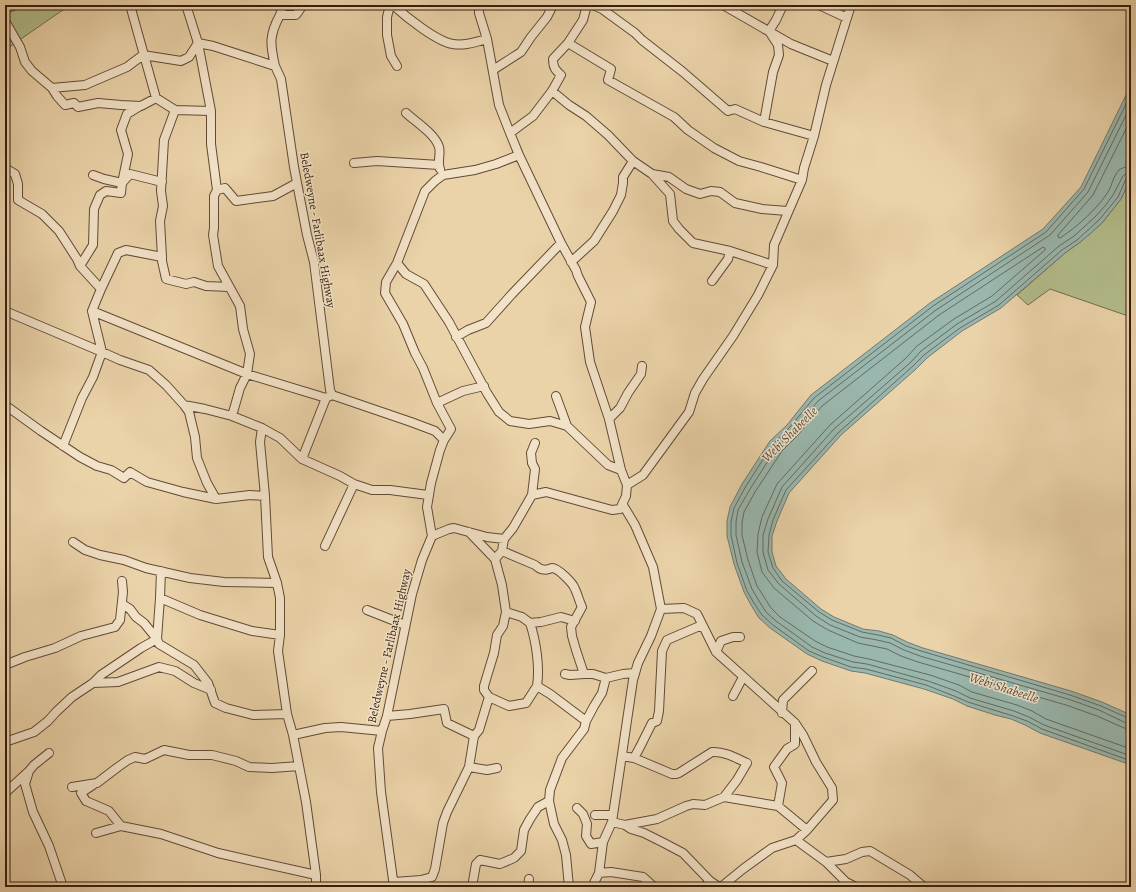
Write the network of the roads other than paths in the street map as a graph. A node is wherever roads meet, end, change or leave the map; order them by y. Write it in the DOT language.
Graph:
graph roads {
  1 [pos="15,5"];
  2 [pos="130,5"];
  3 [pos="186,5"];
  4 [pos="283,5"];
  5 [pos="303,5"];
  6 [pos="392,5"];
  7 [pos="479,5"];
  8 [pos="553,5"];
  9 [pos="587,5"];
  10 [pos="593,5"];
  11 [pos="723,5"];
  12 [pos="783,5"];
  13 [pos="819,5"];
  14 [pos="852,5"];
  15 [pos="5,9"];
  16 [pos="280,15"];
  17 [pos="847,18"];
  18 [pos="5,21"];
  19 [pos="769,31"];
  20 [pos="487,39"];
  21 [pos="198,42"];
  22 [pos="568,43"];
  23 [pos="143,55"];
  24 [pos="833,61"];
  25 [pos="275,66"];
  26 [pos="397,66"];
  27 [pos="493,70"];
  28 [pos="52,88"];
  29 [pos="552,91"];
  30 [pos="156,98"];
  31 [pos="141,106"];
  32 [pos="175,110"];
  33 [pos="210,111"];
  34 [pos="406,114"];
  35 [pos="764,122"];
  36 [pos="510,132"];
  37 [pos="814,136"];
  38 [pos="519,155"];
  39 [pos="633,161"];
  40 [pos="354,163"];
  41 [pos="439,165"];
  42 [pos="5,168"];
  43 [pos="652,174"];
  44 [pos="92,175"];
  45 [pos="442,175"];
  46 [pos="802,180"];
  47 [pos="162,182"];
  48 [pos="122,183"];
  49 [pos="297,183"];
  50 [pos="217,190"];
  51 [pos="788,212"];
  52 [pos="561,243"];
  53 [pos="730,251"];
  54 [pos="162,257"];
  55 [pos="571,262"];
  56 [pos="397,263"];
  57 [pos="773,265"];
  58 [pos="80,266"];
  59 [pos="712,281"];
  60 [pos="230,287"];
  61 [pos="101,289"];
  62 [pos="92,310"];
  63 [pos="5,312"];
  64 [pos="456,337"];
  65 [pos="102,352"];
  66 [pos="642,366"];
  67 [pos="247,374"];
  68 [pos="484,386"];
  69 [pos="556,396"];
  70 [pos="329,397"];
  71 [pos="437,403"];
  72 [pos="5,405"];
  73 [pos="184,405"];
  74 [pos="232,416"];
  75 [pos="609,419"];
  76 [pos="567,426"];
  77 [pos="262,428"];
  78 [pos="444,440"];
  79 [pos="535,443"];
  80 [pos="63,446"];
  81 [pos="302,459"];
  82 [pos="622,470"];
  83 [pos="354,484"];
  84 [pos="627,485"];
  85 [pos="428,495"];
  86 [pos="532,495"];
  87 [pos="265,496"];
  88 [pos="216,499"];
  89 [pos="620,509"];
  90 [pos="468,532"];
  91 [pos="432,536"];
  92 [pos="504,539"];
  93 [pos="73,542"];
  94 [pos="325,546"];
  95 [pos="502,551"];
  96 [pos="495,560"];
  97 [pos="161,571"];
  98 [pos="122,581"];
  99 [pos="277,583"];
  100 [pos="160,598"];
  101 [pos="122,604"];
  102 [pos="661,609"];
  103 [pos="367,610"];
  104 [pos="506,612"];
  105 [pos="575,621"];
  106 [pos="530,623"];
  107 [pos="405,625"];
  108 [pos="702,625"];
  109 [pos="280,634"];
  110 [pos="740,637"];
  111 [pos="157,639"];
  112 [pos="716,652"];
  113 [pos="5,666"];
  114 [pos="812,671"];
  115 [pos="635,673"];
  116 [pos="565,674"];
  117 [pos="584,674"];
  118 [pos="743,677"];
  119 [pos="606,678"];
  120 [pos="93,683"];
  121 [pos="537,686"];
  122 [pos="211,690"];
  123 [pos="733,696"];
  124 [pos="489,697"];
  125 [pos="782,713"];
  126 [pos="287,714"];
  127 [pos="387,716"];
  128 [pos="586,721"];
  129 [pos="794,723"];
  130 [pos="382,731"];
  131 [pos="293,735"];
  132 [pos="474,736"];
  133 [pos="5,742"];
  134 [pos="49,753"];
  135 [pos="622,756"];
  136 [pos="634,758"];
  137 [pos="298,766"];
  138 [pos="469,767"];
  139 [pos="497,768"];
  140 [pos="29,771"];
  141 [pos="97,783"];
  142 [pos="72,788"];
  143 [pos="5,793"];
  144 [pos="724,797"];
  145 [pos="549,801"];
  146 [pos="778,806"];
  147 [pos="577,808"];
  148 [pos="595,815"];
  149 [pos="613,818"];
  150 [pos="625,825"];
  151 [pos="121,826"];
  152 [pos="807,830"];
  153 [pos="96,833"];
  154 [pos="796,840"];
  155 [pos="603,842"];
  156 [pos="826,862"];
  157 [pos="599,873"];
  158 [pos="316,875"];
  159 [pos="710,881"];
  160 [pos="912,883"];
  161 [pos="394,885"];
  162 [pos="63,887"];
  163 [pos="316,887"];
  164 [pos="472,887"];
  165 [pos="569,887"];
  166 [pos="592,887"];
  167 [pos="654,887"];
  168 [pos="704,887"];
  169 [pos="720,887"];
  170 [pos="856,887"];
  171 [pos="924,887"];
  1 -- 15 [label="street"];
  2 -- 23 [label="street"];
  3 -- 21 [label="street"];
  4 -- 16 [label="street, Beledweyne - Farlibaax Highway"];
  5 -- 16 [label="street"];
  6 -- 20 [label="street"];
  6 -- 26 [label="street"];
  7 -- 20 [label="street"];
  8 -- 27 [label="street"];
  9 -- 22 [label="street"];
  10 -- 35 [label="street"];
  11 -- 19 [label="street"];
  12 -- 19 [label="street"];
  13 -- 17 [label="street"];
  14 -- 17 [label="street"];
  16 -- 25 [label="street, Beledweyne - Farlibaax Highway"];
  17 -- 24 [label="street"];
  18 -- 28 [label="street"];
  19 -- 24 [label="street"];
  19 -- 35 [label="street"];
  20 -- 27 [label="street"];
  21 -- 23 [label="street"];
  21 -- 25 [label="street"];
  21 -- 33 [label="street"];
  22 -- 29 [label="street"];
  22 -- 46 [label="street"];
  23 -- 28 [label="street"];
  23 -- 30 [label="street"];
  24 -- 37 [label="street"];
  25 -- 49 [label="street, Beledweyne - Farlibaax Highway"];
  27 -- 36 [label="street"];
  28 -- 31 [label="street"];
  29 -- 36 [label="street"];
  29 -- 39 [label="street"];
  30 -- 31 [label="street"];
  30 -- 32 [label="street"];
  31 -- 48 [label="street"];
  32 -- 33 [label="street"];
  32 -- 47 [label="street"];
  33 -- 50 [label="street"];
  34 -- 41 [label="street"];
  35 -- 37 [label="street"];
  36 -- 38 [label="street"];
  37 -- 46 [label="street"];
  38 -- 45 [label="street"];
  38 -- 52 [label="street"];
  39 -- 43 [label="street"];
  39 -- 55 [label="street"];
  40 -- 41 [label="street"];
  41 -- 45 [label="street"];
  42 -- 58 [label="street"];
  43 -- 51 [label="street"];
  43 -- 53 [label="street"];
  44 -- 48 [label="street"];
  45 -- 56 [label="street"];
  46 -- 51 [label="street"];
  47 -- 48 [label="street"];
  47 -- 54 [label="street"];
  48 -- 58 [label="street"];
  49 -- 50 [label="street"];
  49 -- 70 [label="street, Beledweyne - Farlibaax Highway"];
  50 -- 60 [label="street"];
  51 -- 57 [label="street"];
  52 -- 55 [label="street"];
  52 -- 64 [label="street"];
  53 -- 57 [label="street"];
  53 -- 59 [label="street"];
  54 -- 60 [label="street"];
  54 -- 61 [label="street"];
  55 -- 75 [label="street"];
  56 -- 64 [label="street"];
  56 -- 71 [label="street"];
  57 -- 84 [label="street"];
  58 -- 61 [label="street"];
  60 -- 67 [label="street"];
  61 -- 62 [label="street"];
  62 -- 65 [label="street"];
  62 -- 67 [label="street"];
  63 -- 65 [label="street"];
  64 -- 68 [label="street"];
  65 -- 73 [label="street"];
  65 -- 80 [label="street"];
  66 -- 75 [label="street"];
  67 -- 70 [label="street"];
  67 -- 74 [label="street"];
  68 -- 71 [label="street"];
  68 -- 76 [label="street"];
  69 -- 76 [label="street"];
  70 -- 78 [label="street"];
  70 -- 81 [label="street"];
  71 -- 78 [label="street"];
  72 -- 80 [label="street"];
  73 -- 74 [label="street"];
  73 -- 88 [label="street"];
  74 -- 77 [label="street"];
  75 -- 82 [label="street"];
  76 -- 82 [label="street"];
  77 -- 81 [label="street"];
  77 -- 87 [label="street"];
  78 -- 85 [label="street"];
  79 -- 86 [label="street"];
  80 -- 88 [label="street"];
  81 -- 83 [label="street"];
  82 -- 84 [label="street"];
  83 -- 85 [label="street"];
  83 -- 94 [label="street"];
  84 -- 89 [label="street"];
  85 -- 91 [label="street"];
  86 -- 89 [label="street"];
  86 -- 92 [label="street"];
  87 -- 88 [label="street"];
  87 -- 99 [label="street"];
  89 -- 102 [label="street"];
  90 -- 91 [label="street"];
  90 -- 92 [label="street"];
  90 -- 96 [label="street"];
  91 -- 107 [label="street, Beledweyne - Farlibaax Highway"];
  92 -- 95 [label="street"];
  93 -- 97 [label="street"];
  95 -- 96 [label="street"];
  95 -- 105 [label="street"];
  96 -- 104 [label="street"];
  97 -- 99 [label="street"];
  97 -- 100 [label="street"];
  98 -- 101 [label="street"];
  99 -- 109 [label="street"];
  100 -- 109 [label="street"];
  100 -- 111 [label="street"];
  101 -- 111 [label="street"];
  101 -- 113 [label="street"];
  102 -- 108 [label="street"];
  102 -- 115 [label="street"];
  103 -- 107 [label="street"];
  104 -- 106 [label="street"];
  104 -- 124 [label="street"];
  105 -- 106 [label="street"];
  105 -- 117 [label="street"];
  106 -- 121 [label="street"];
  107 -- 127 [label="street, Beledweyne - Farlibaax Highway"];
  108 -- 112 [label="street"];
  108 -- 136 [label="street"];
  109 -- 126 [label="street"];
  110 -- 112 [label="street"];
  111 -- 120 [label="street"];
  111 -- 122 [label="street"];
  112 -- 118 [label="street"];
  114 -- 125 [label="street"];
  115 -- 119 [label="street"];
  115 -- 135 [label="street"];
  116 -- 117 [label="street"];
  117 -- 119 [label="street"];
  118 -- 123 [label="street"];
  118 -- 125 [label="street"];
  119 -- 128 [label="street"];
  120 -- 122 [label="street"];
  120 -- 133 [label="street"];
  121 -- 124 [label="street"];
  121 -- 128 [label="street"];
  122 -- 126 [label="street"];
  124 -- 132 [label="street"];
  125 -- 129 [label="street"];
  126 -- 131 [label="street"];
  127 -- 130 [label="street, Beledweyne - Farlibaax Highway"];
  127 -- 132 [label="street"];
  128 -- 145 [label="street"];
  129 -- 146 [label="street"];
  129 -- 152 [label="street"];
  130 -- 131 [label="street"];
  130 -- 161 [label="street, Beledweyne - Farlibaax Highway"];
  131 -- 137 [label="street"];
  132 -- 138 [label="street"];
  134 -- 140 [label="street"];
  135 -- 136 [label="street"];
  135 -- 149 [label="street"];
  136 -- 144 [label="street"];
  137 -- 141 [label="street"];
  137 -- 158 [label="street"];
  138 -- 139 [label="street"];
  138 -- 161 [label="street"];
  140 -- 143 [label="street"];
  140 -- 162 [label="street"];
  141 -- 142 [label="street"];
  141 -- 151 [label="street"];
  144 -- 146 [label="street"];
  144 -- 150 [label="street"];
  145 -- 164 [label="street"];
  145 -- 165 [label="street"];
  146 -- 152 [label="street"];
  147 -- 155 [label="street"];
  148 -- 149 [label="street"];
  149 -- 150 [label="street"];
  149 -- 155 [label="street"];
  150 -- 159 [label="street"];
  151 -- 153 [label="street"];
  151 -- 158 [label="street"];
  152 -- 154 [label="street"];
  154 -- 156 [label="street"];
  154 -- 169 [label="street"];
  155 -- 157 [label="street"];
  156 -- 160 [label="street"];
  156 -- 170 [label="street"];
  157 -- 166 [label="street"];
  157 -- 167 [label="street"];
  158 -- 163 [label="street"];
  159 -- 168 [label="street"];
  159 -- 169 [label="street"];
  160 -- 171 [label="street"];
}
